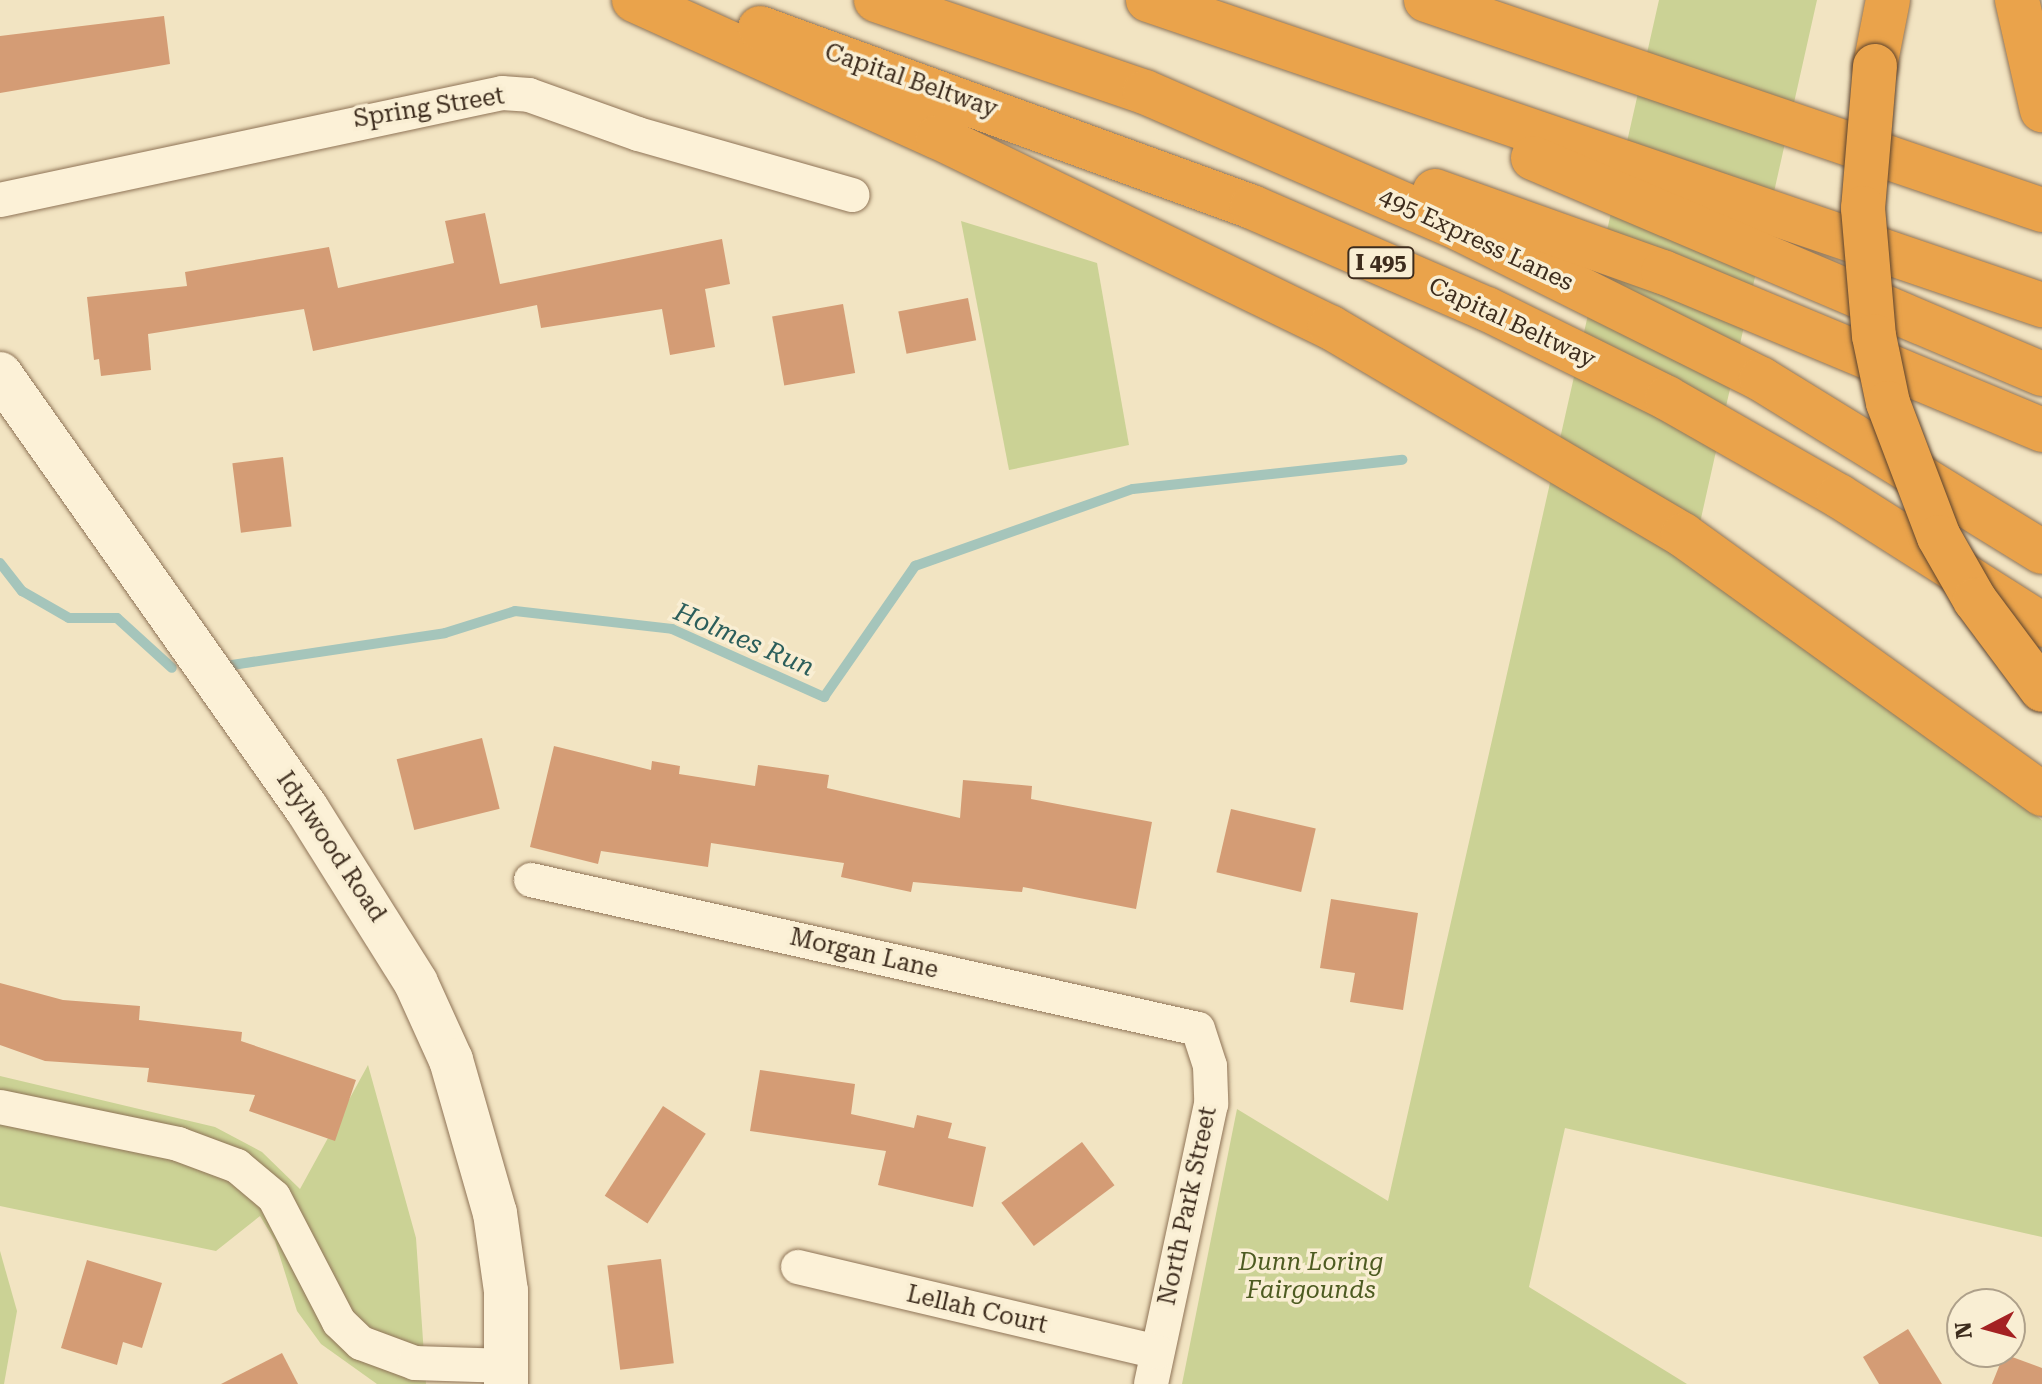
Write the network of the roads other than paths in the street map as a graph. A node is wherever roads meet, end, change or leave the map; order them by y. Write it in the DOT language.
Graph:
graph roads {
  1 [pos="634,0"];
  2 [pos="674,0"];
  3 [pos="876,0"];
  4 [pos="1148,0"];
  5 [pos="1426,0"];
  6 [pos="1888,0"];
  7 [pos="2017,0"];
  8 [pos="1256,37"];
  9 [pos="1145,92"];
  10 [pos="2042,110"];
  11 [pos="852,195"];
  12 [pos="0,200"];
  13 [pos="2042,210"];
  14 [pos="2042,305"];
  15 [pos="0,374"];
  16 [pos="2042,374"];
  17 [pos="2042,430"];
  18 [pos="2042,552"];
  19 [pos="2042,625"];
  20 [pos="2042,690"];
  21 [pos="2042,794"];
  22 [pos="531,880"];
  23 [pos="1198,1029"];
  24 [pos="0,1107"];
  25 [pos="798,1267"];
  26 [pos="1154,1368"];
  27 [pos="507,1375"];
  1 -- 21 [label="highway"];
  2 -- 19 [label="highway, Capital Beltway / I 495"];
  3 -- 9 [label="highway, 495 Express Lanes / I 495"];
  4 -- 8 [label="highway"];
  5 -- 13 [label="highway"];
  6 -- 20 [label="highway, bridge"];
  7 -- 10 [label="highway"];
  8 -- 14 [label="highway"];
  8 -- 16 [label="highway"];
  9 -- 17 [label="highway"];
  9 -- 18 [label="highway, 495 Express Lanes / I 495"];
  11 -- 12 [label="street, Spring Street"];
  15 -- 27 [label="main road, Idylwood Road"];
  22 -- 23 [label="street, Morgan Lane"];
  23 -- 26 [label="street, North Park Street"];
  24 -- 27 [label="street"];
  25 -- 26 [label="street, Lellah Court"];
}
